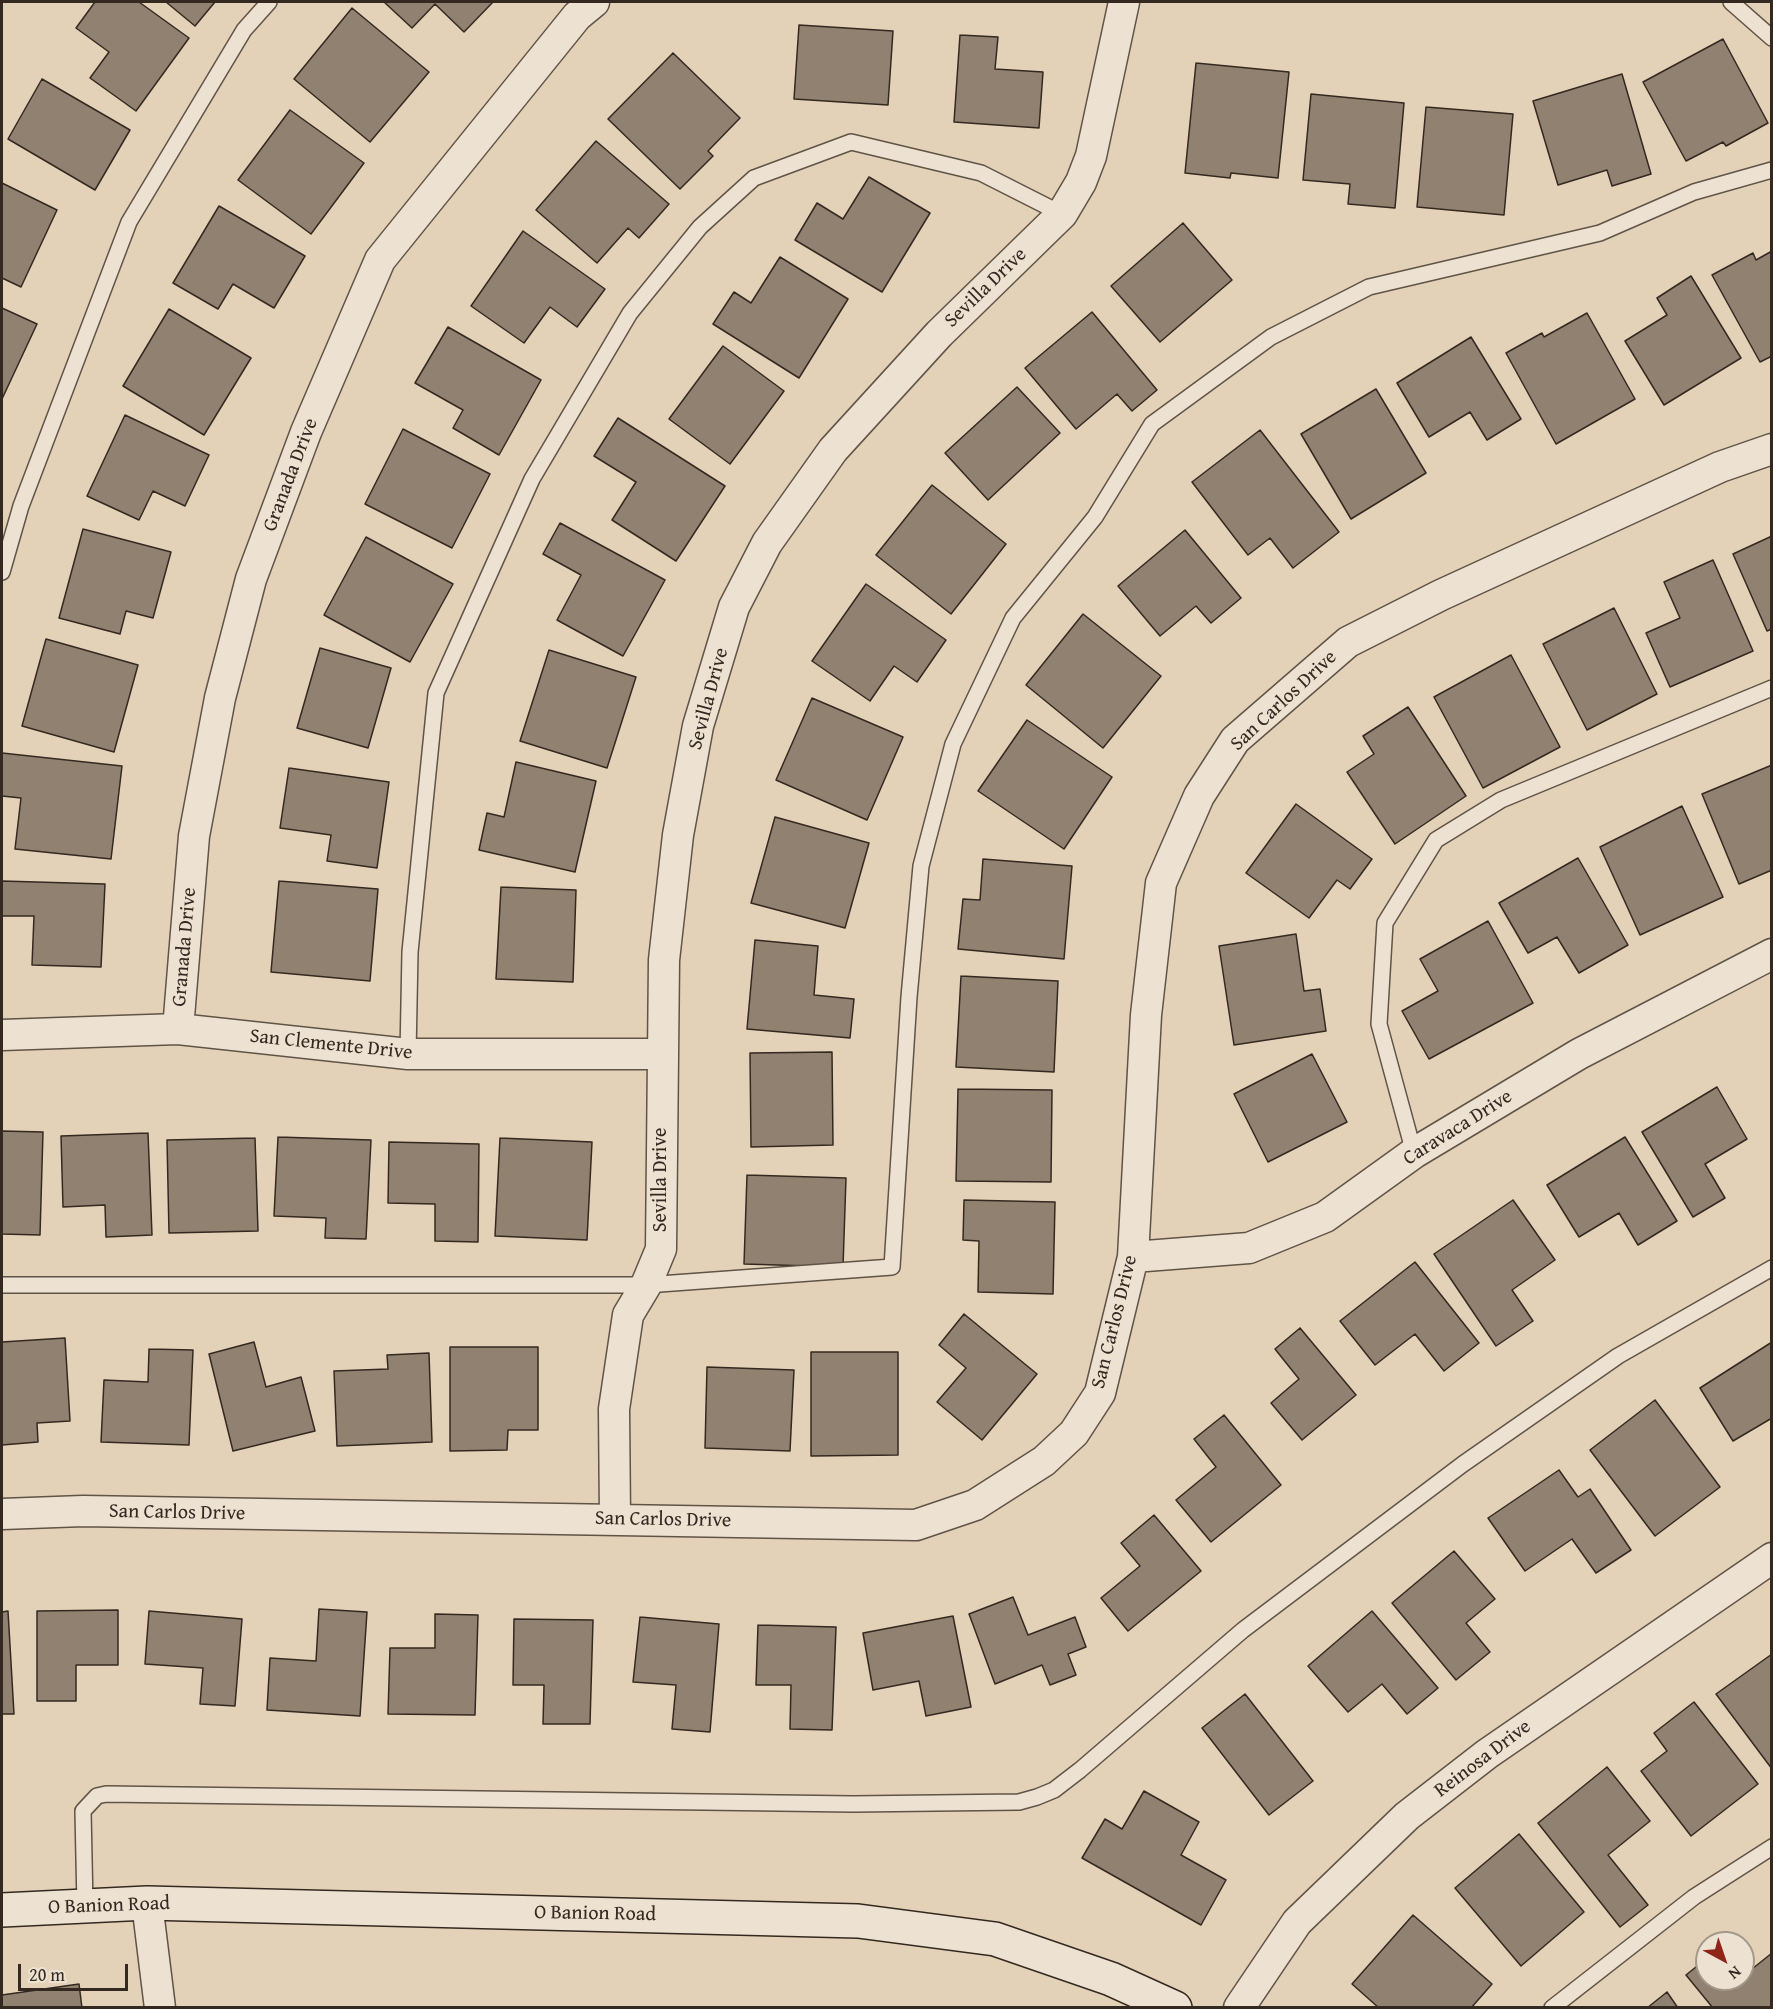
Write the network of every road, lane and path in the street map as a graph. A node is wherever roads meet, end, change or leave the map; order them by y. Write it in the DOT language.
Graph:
graph roads {
  1 [pos="269,2"];
  2 [pos="594,2"];
  3 [pos="1124,2"];
  4 [pos="1731,2"];
  5 [pos="1772,38"];
  6 [pos="1772,170"];
  7 [pos="1062,214"];
  8 [pos="1772,449"];
  9 [pos="2,572"];
  10 [pos="1772,688"];
  11 [pos="1772,954"];
  12 [pos="178,1029"];
  13 [pos="2,1035"];
  14 [pos="408,1054"];
  15 [pos="662,1054"];
  16 [pos="1414,1153"];
  17 [pos="1133,1257"];
  18 [pos="1772,1268"];
  19 [pos="2,1285"];
  20 [pos="646,1285"];
  21 [pos="2,1514"];
  22 [pos="615,1519"];
  23 [pos="1772,1558"];
  24 [pos="1772,1847"];
  25 [pos="147,1903"];
  26 [pos="85,1906"];
  27 [pos="2,1910"];
  28 [pos="160,2007"];
  29 [pos="1175,2007"];
  30 [pos="1239,2007"];
  31 [pos="1552,2007"];
  1 -- 9 [label="lane"];
  2 -- 12 [label="street, Granada Drive"];
  3 -- 7 [label="street, Sevilla Drive"];
  4 -- 5 [label="lane"];
  6 -- 20 [label="lane"];
  7 -- 14 [label="lane"];
  7 -- 15 [label="street, Sevilla Drive"];
  8 -- 17 [label="street, San Carlos Drive"];
  10 -- 16 [label="lane"];
  11 -- 16 [label="street, Caravaca Drive"];
  12 -- 13 [label="street, San Clemente Drive"];
  12 -- 14 [label="street, San Clemente Drive"];
  14 -- 15 [label="street, San Clemente Drive"];
  15 -- 20 [label="street, Sevilla Drive"];
  16 -- 17 [label="street, Caravaca Drive"];
  17 -- 22 [label="street, San Carlos Drive"];
  18 -- 26 [label="lane"];
  19 -- 20 [label="lane"];
  20 -- 22 [label="street, Sevilla Drive"];
  21 -- 22 [label="street, San Carlos Drive"];
  23 -- 30 [label="street, Reinosa Drive"];
  24 -- 31 [label="lane"];
  25 -- 26 [label="street, O Banion Road"];
  25 -- 28 [label="street"];
  25 -- 29 [label="street, O Banion Road"];
  26 -- 27 [label="street, O Banion Road"];
}
